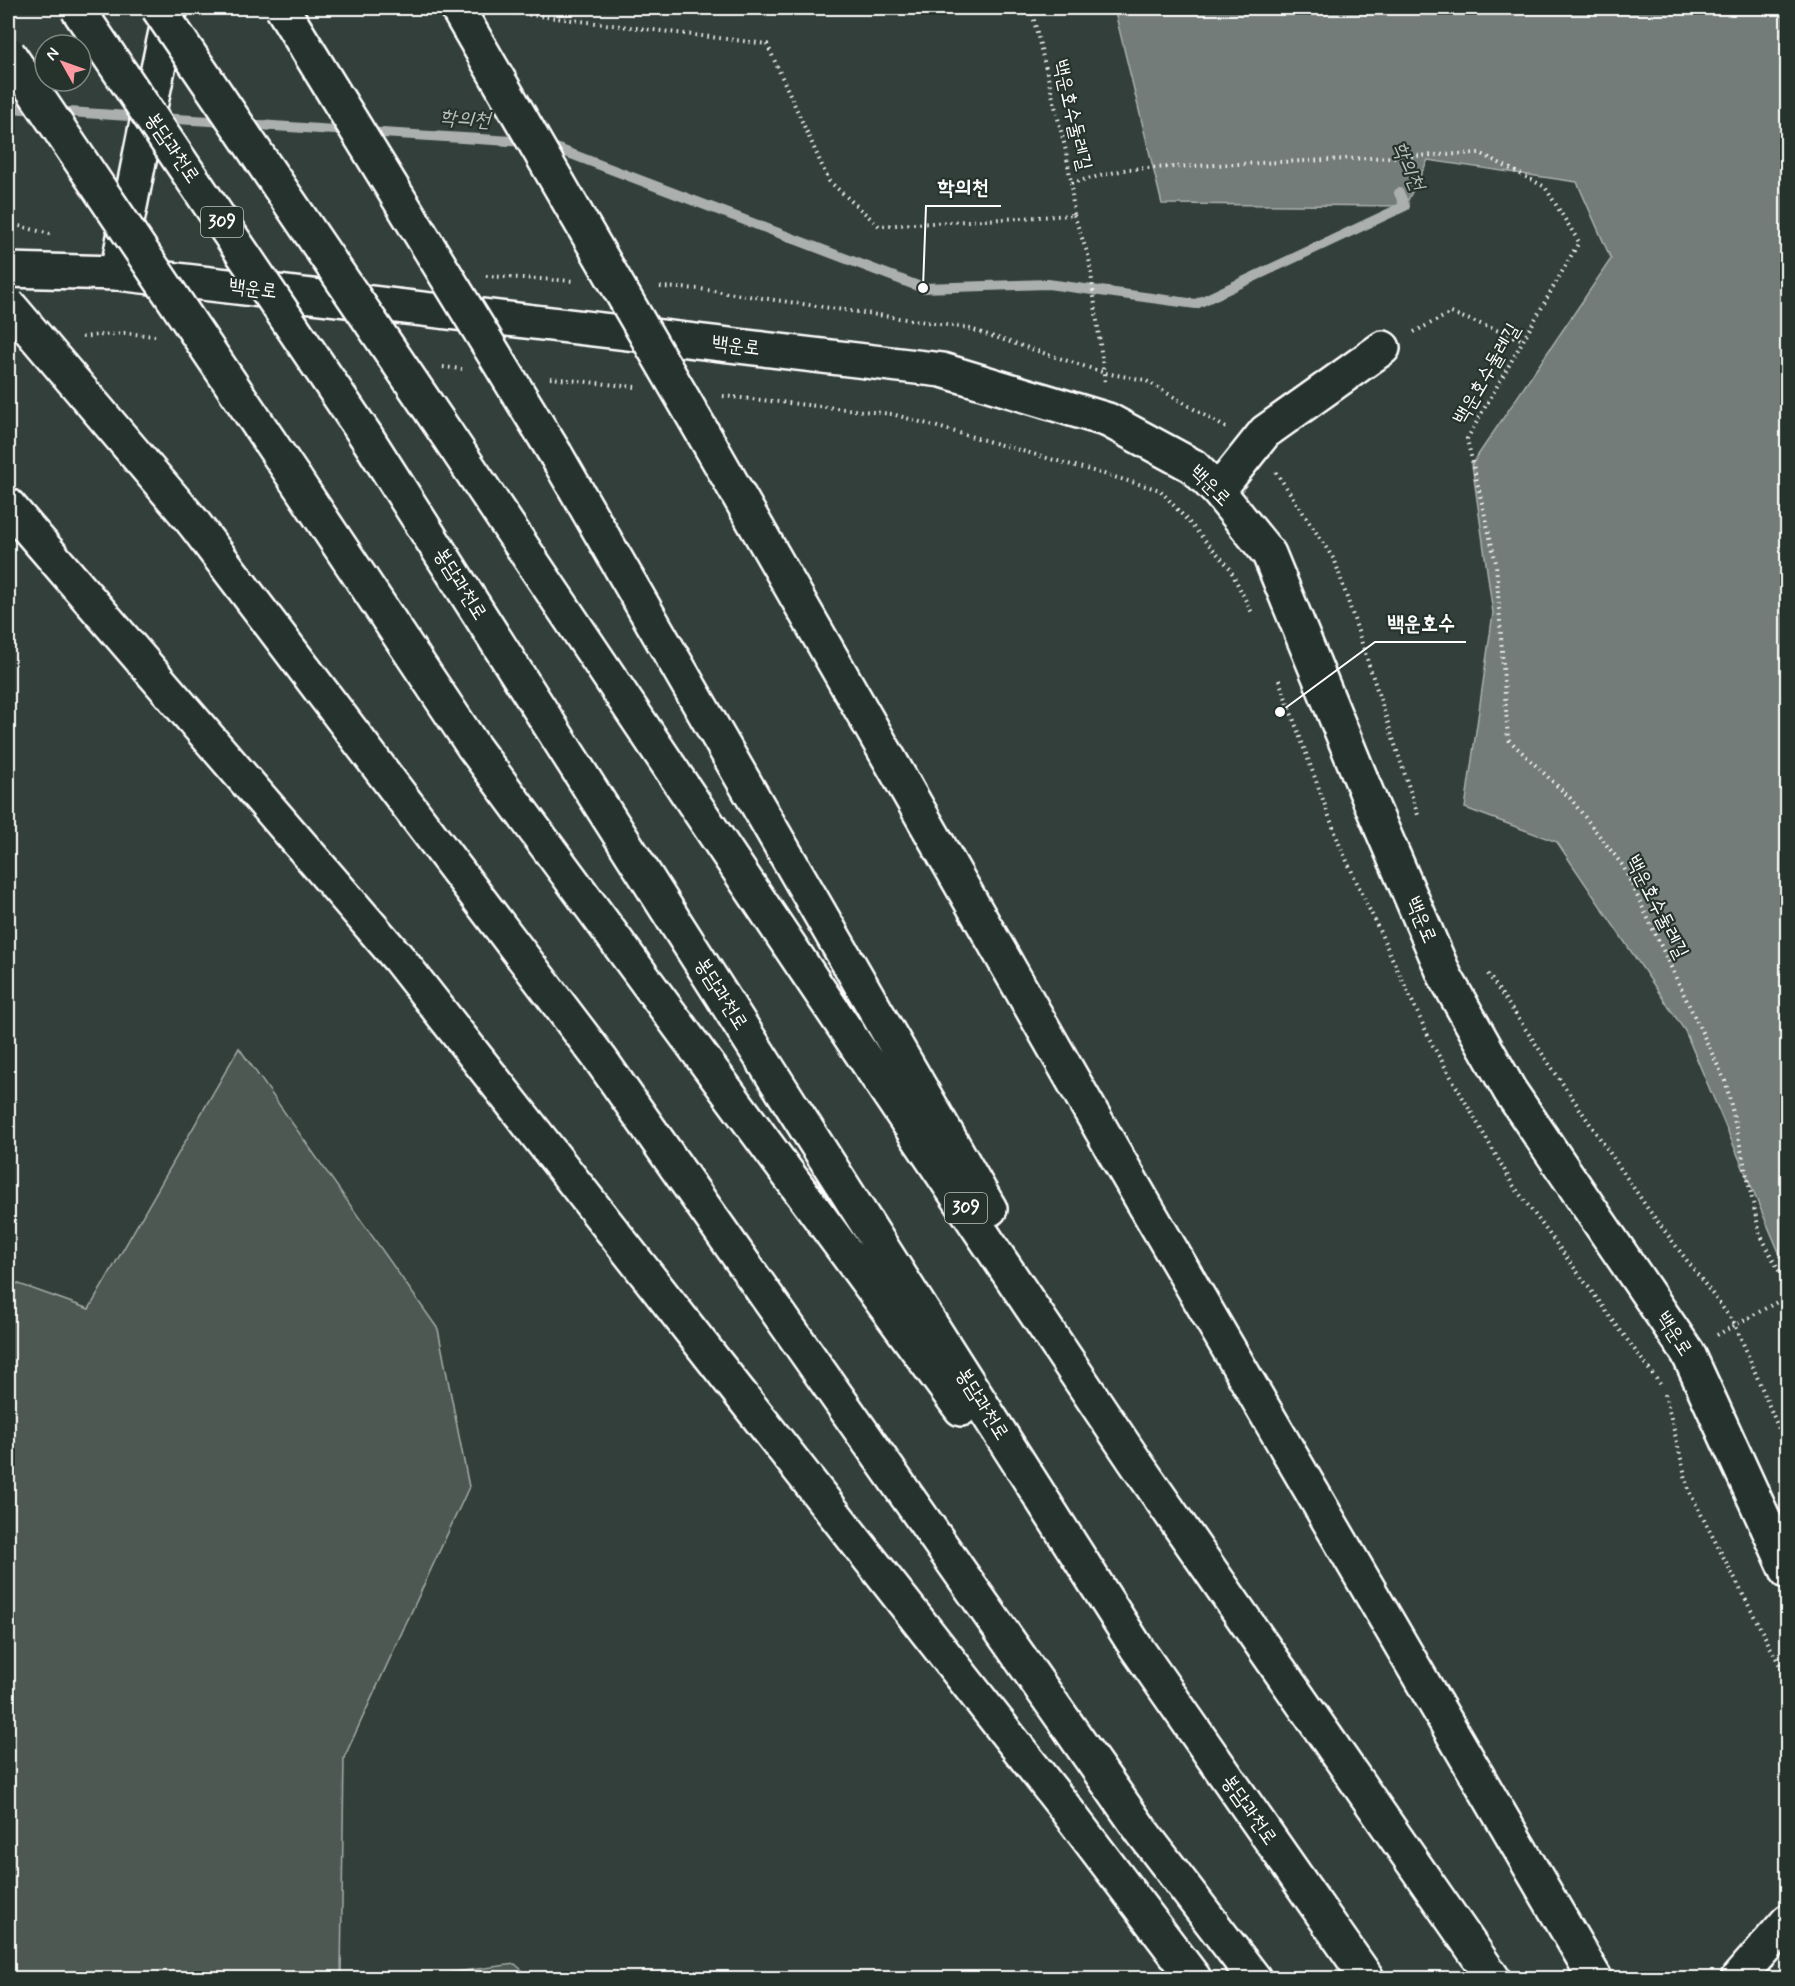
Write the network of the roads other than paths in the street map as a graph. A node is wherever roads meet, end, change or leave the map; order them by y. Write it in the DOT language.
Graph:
graph roads {
  1 [pos="77,8"];
  2 [pos="158,8"];
  3 [pos="171,8"];
  4 [pos="282,8"];
  5 [pos="458,8"];
  6 [pos="8,53"];
  7 [pos="8,270"];
  8 [pos="117,273"];
  9 [pos="8,304"];
  10 [pos="1383,348"];
  11 [pos="1218,491"];
  12 [pos="8,505"];
  13 [pos="1136,1463"];
  14 [pos="1788,1572"];
  15 [pos="1136,1647"];
  16 [pos="1788,1921"];
  17 [pos="1194,1978"];
  18 [pos="1254,1978"];
  19 [pos="1367,1978"];
  20 [pos="1493,1978"];
  21 [pos="1595,1978"];
  22 [pos="1738,1978"];
  1 -- 15 [label="main road, 봉담과천로 / 309, bridge"];
  2 -- 13 [label="main road, 309, bridge"];
  3 -- 8 [label="main road"];
  4 -- 13 [label="main road, bridge"];
  5 -- 21 [label="main road, bridge"];
  6 -- 15 [label="main road, bridge"];
  7 -- 8 [label="main road, 백운로"];
  8 -- 11 [label="main road, 백운로"];
  9 -- 18 [label="main road, bridge"];
  10 -- 11 [label="main road"];
  11 -- 14 [label="main road, 백운로"];
  12 -- 17 [label="main road"];
  13 -- 20 [label="main road, 309"];
  15 -- 19 [label="main road, 봉담과천로 / 309"];
  16 -- 22 [label="main road"];
}
